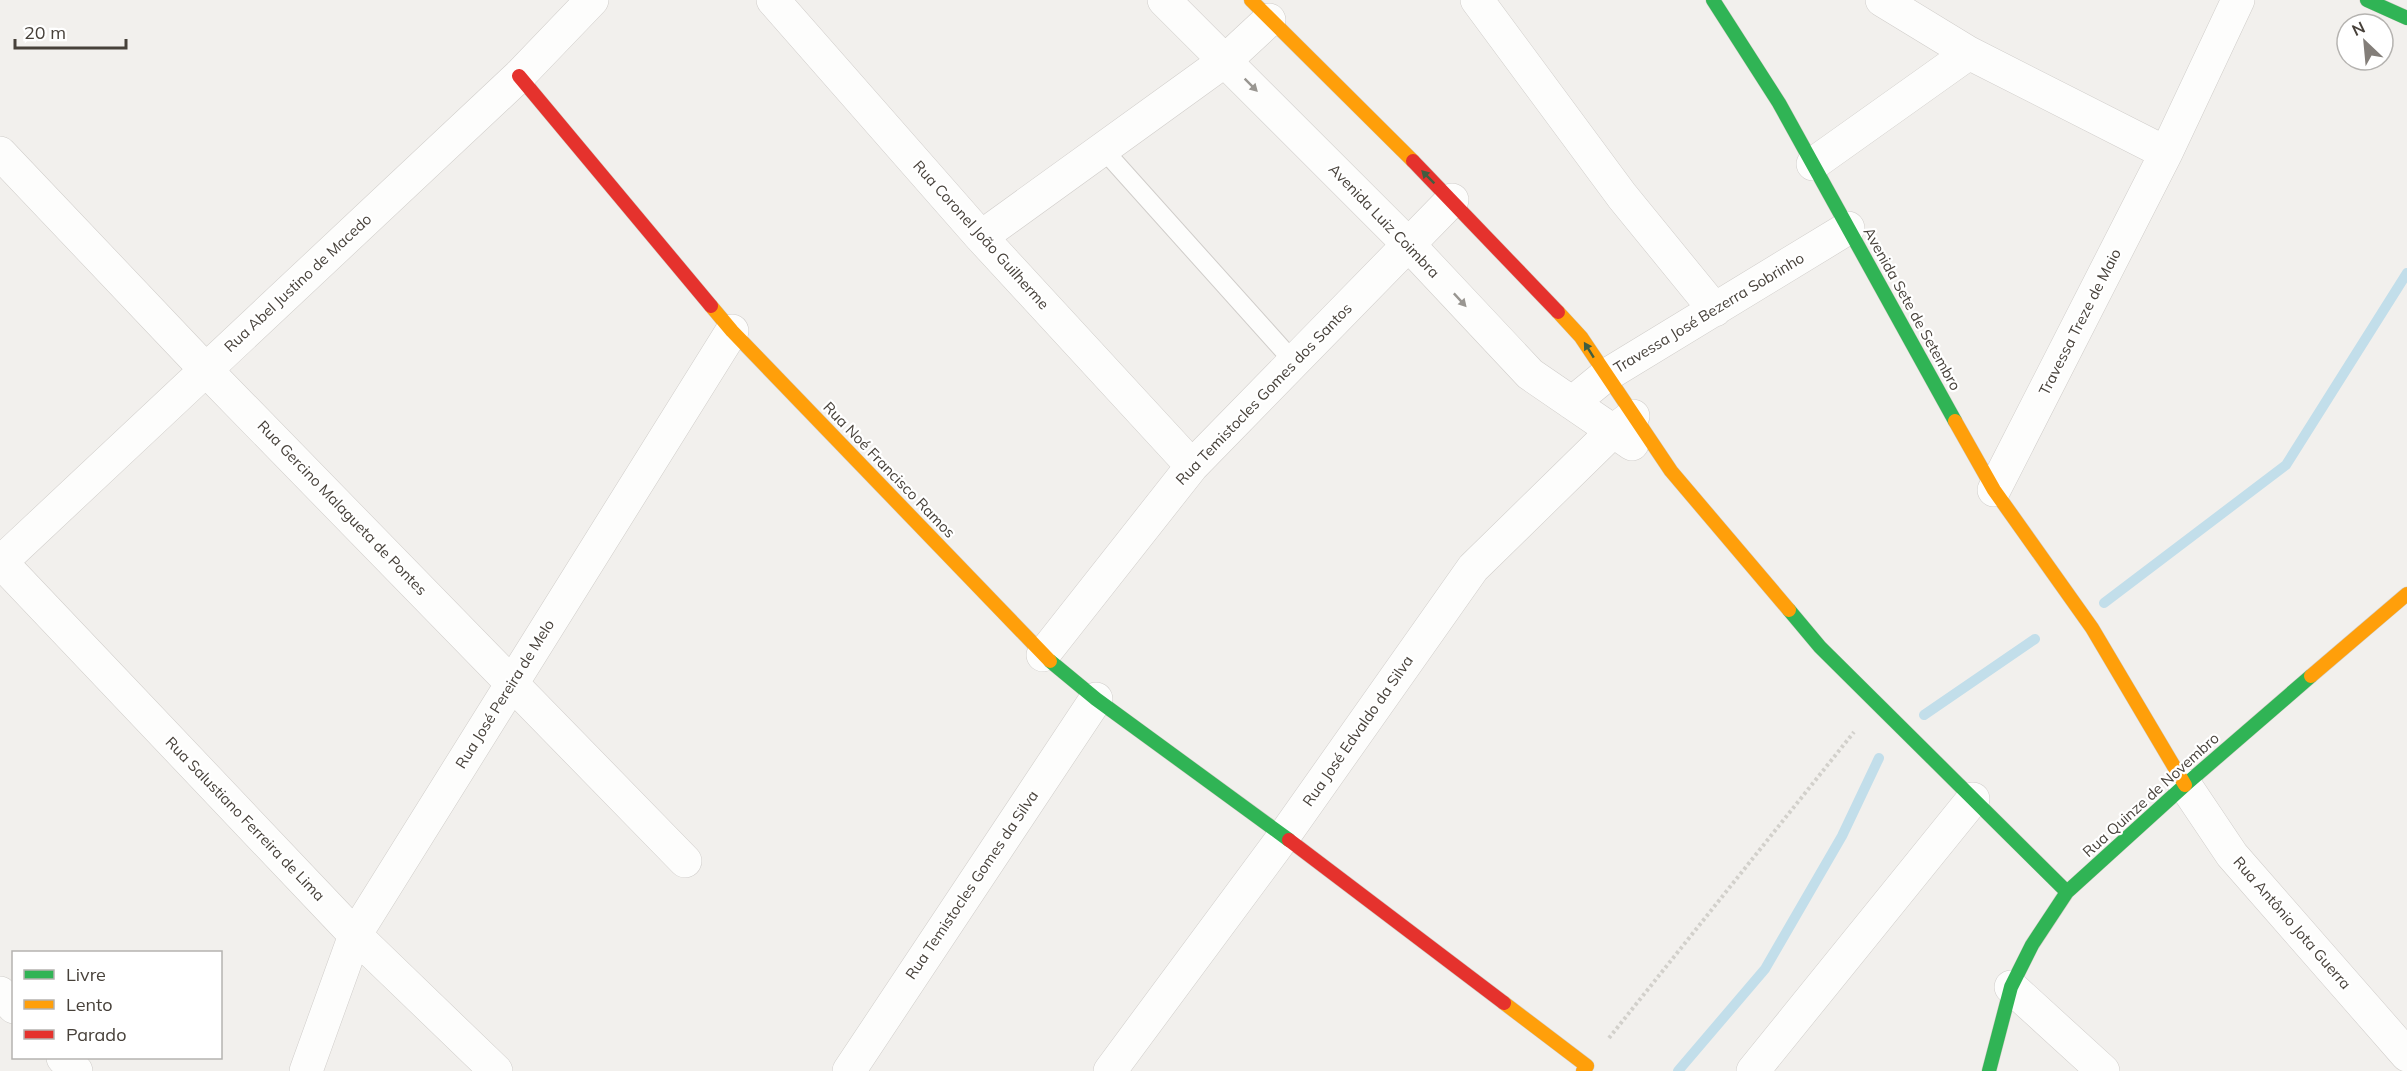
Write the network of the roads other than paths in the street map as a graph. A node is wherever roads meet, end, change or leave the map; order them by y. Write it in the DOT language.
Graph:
graph roads {
  1 [pos="592,0"];
  2 [pos="773,0"];
  3 [pos="1164,0"];
  4 [pos="1477,0"];
  5 [pos="1713,0"];
  6 [pos="1882,0"];
  7 [pos="2238,0"];
  8 [pos="2367,0"];
  9 [pos="1260,10"];
  10 [pos="2407,18"];
  11 [pos="1969,53"];
  12 [pos="1226,60"];
  13 [pos="519,76"];
  14 [pos="1102,148"];
  15 [pos="0,153"];
  16 [pos="2166,153"];
  17 [pos="1813,164"];
  18 [pos="1452,200"];
  19 [pos="1848,228"];
  20 [pos="981,237"];
  21 [pos="1409,245"];
  22 [pos="1715,310"];
  23 [pos="732,331"];
  24 [pos="1293,361"];
  25 [pos="206,370"];
  26 [pos="1605,376"];
  27 [pos="1572,403"];
  28 [pos="1623,423"];
  29 [pos="1192,466"];
  30 [pos="1671,471"];
  31 [pos="1994,490"];
  32 [pos="0,562"];
  33 [pos="2407,594"];
  34 [pos="1043,655"];
  35 [pos="513,682"];
  36 [pos="1096,699"];
  37 [pos="2185,785"];
  38 [pos="1973,799"];
  39 [pos="1284,836"];
  40 [pos="685,861"];
  41 [pos="2067,892"];
  42 [pos="355,935"];
  43 [pos="2011,987"];
  44 [pos="0,993"];
  45 [pos="12,1005"];
  46 [pos="2407,1055"];
  47 [pos="64,1059"];
  48 [pos="1585,1069"];
  49 [pos="76,1071"];
  50 [pos="306,1071"];
  51 [pos="496,1071"];
  52 [pos="849,1071"];
  53 [pos="1110,1071"];
  54 [pos="1753,1071"];
  55 [pos="1989,1071"];
  56 [pos="2103,1071"];
  1 -- 13 [label="street, Rua Abel Justino de Macedo"];
  2 -- 20 [label="street, Rua Coronel João Guilherme"];
  3 -- 12 [label="street, Avenida Luiz Coimbra"];
  4 -- 22 [label="street"];
  5 -- 17 [label="street, Avenida Sete de Setembro"];
  6 -- 11 [label="street"];
  7 -- 16 [label="street"];
  8 -- 10 [label="street"];
  9 -- 12 [label="street"];
  18 -- 9 [label="street, one-way"];
  11 -- 16 [label="street"];
  11 -- 17 [label="street"];
  12 -- 14 [label="street"];
  12 -- 21 [label="street, Avenida Luiz Coimbra, one-way"];
  13 -- 23 [label="street, Rua Noé Francisco Ramos"];
  13 -- 25 [label="street, Rua Abel Justino de Macedo"];
  14 -- 20 [label="street"];
  14 -- 24 [label="lane"];
  15 -- 25 [label="street, Rua Gercino Malagueta de Pontes"];
  16 -- 31 [label="street, Travessa Treze de Maio"];
  17 -- 19 [label="street, Avenida Sete de Setembro"];
  18 -- 21 [label="street, Rua Temistocles Gomes dos Santos"];
  26 -- 18 [label="street, one-way"];
  19 -- 22 [label="street, Travessa José Bezerra Sobrinho"];
  19 -- 31 [label="street, Avenida Sete de Setembro"];
  20 -- 29 [label="street, Rua Coronel João Guilherme"];
  21 -- 24 [label="street, Rua Temistocles Gomes dos Santos"];
  21 -- 27 [label="street, Avenida Luiz Coimbra, one-way"];
  22 -- 26 [label="street, Travessa José Bezerra Sobrinho"];
  23 -- 34 [label="street, Rua Noé Francisco Ramos"];
  23 -- 35 [label="street, Rua José Pereira de Melo"];
  24 -- 29 [label="street, Rua Temistocles Gomes dos Santos"];
  25 -- 32 [label="street, Rua Abel Justino de Macedo"];
  25 -- 35 [label="street, Rua Gercino Malagueta de Pontes"];
  26 -- 27 [label="street, Travessa José Bezerra Sobrinho"];
  26 -- 28 [label="street"];
  27 -- 28 [label="street, Avenida Luiz Coimbra"];
  28 -- 30 [label="street, Avenida Luiz Coimbra"];
  28 -- 39 [label="street, Rua José Edvaldo da Silva"];
  29 -- 34 [label="street, Rua Temistocles Gomes dos Santos"];
  30 -- 38 [label="street"];
  31 -- 37 [label="street, Avenida Sete de Setembro"];
  32 -- 42 [label="street, Rua Salustiano Ferreira de Lima"];
  33 -- 37 [label="street, Rua Quinze de Novembro"];
  34 -- 36 [label="street, Rua Noé Francisco Ramos"];
  35 -- 40 [label="street, Rua Gercino Malagueta de Pontes"];
  35 -- 42 [label="street, Rua José Pereira de Melo"];
  36 -- 39 [label="street, Rua Noé Francisco Ramos"];
  36 -- 52 [label="street, Rua Temistocles Gomes da Silva"];
  37 -- 41 [label="street, Rua Quinze de Novembro"];
  37 -- 46 [label="street, Rua Antônio Jota Guerra"];
  38 -- 41 [label="street"];
  38 -- 54 [label="street"];
  39 -- 48 [label="street, Rua Noé Francisco Ramos"];
  39 -- 53 [label="street, Rua José Edvaldo da Silva"];
  41 -- 43 [label="street, Rua Quinze de Novembro"];
  42 -- 50 [label="street, Rua José Pereira de Melo"];
  42 -- 51 [label="street, Rua Salustiano Ferreira de Lima"];
  43 -- 55 [label="street, Rua Quinze de Novembro"];
  43 -- 56 [label="street"];
  44 -- 45 [label="street"];
  47 -- 49 [label="street"];
}
